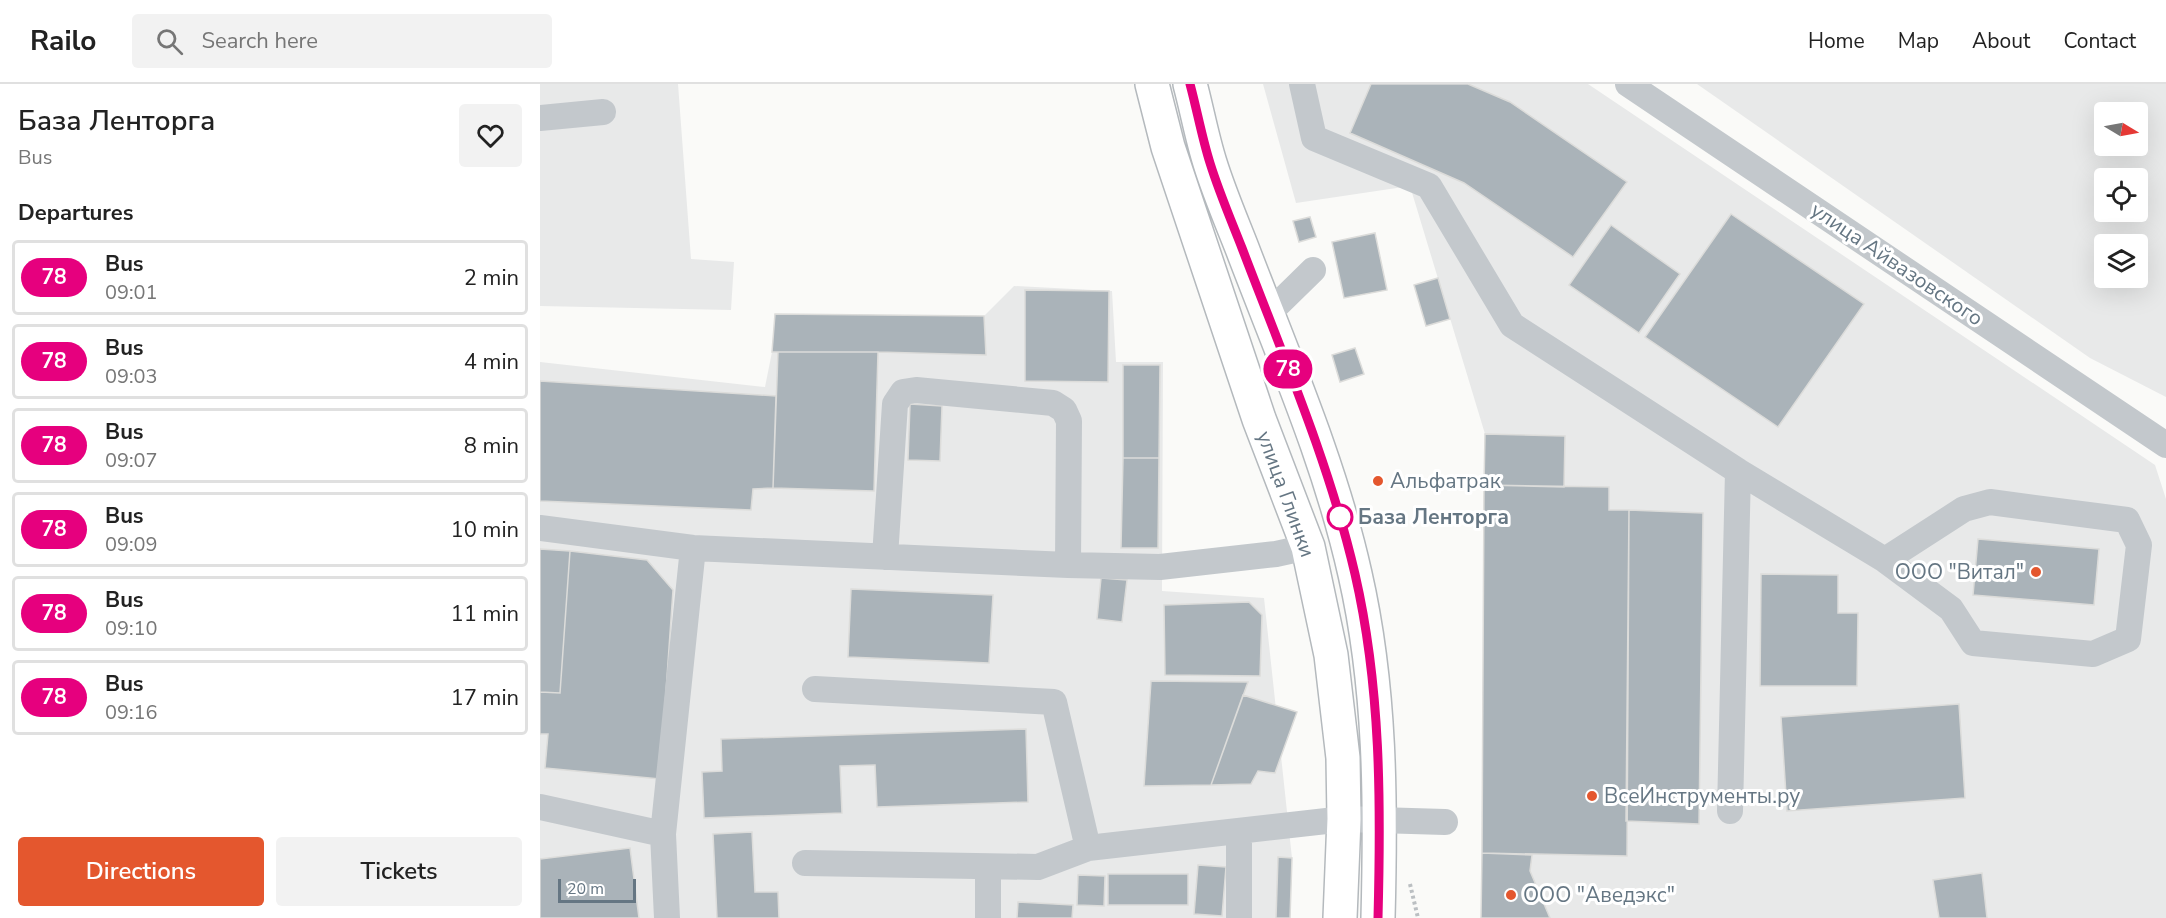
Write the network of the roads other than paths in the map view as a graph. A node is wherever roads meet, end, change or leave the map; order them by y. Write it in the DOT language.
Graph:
graph roads {
  1 [pos="1152,84"];
  2 [pos="1190,84"];
  3 [pos="1302,84"];
  4 [pos="1628,84"];
  5 [pos="603,112"];
  6 [pos="540,118"];
  7 [pos="1313,270"];
  8 [pos="1267,315"];
  9 [pos="2166,445"];
  10 [pos="1738,471"];
  11 [pos="540,528"];
  12 [pos="1308,547"];
  13 [pos="693,548"];
  14 [pos="885,557"];
  15 [pos="1885,560"];
  16 [pos="1068,565"];
  17 [pos="815,689"];
  18 [pos="540,807"];
  19 [pos="1730,811"];
  20 [pos="1344,819"];
  21 [pos="1380,819"];
  22 [pos="1445,822"];
  23 [pos="1239,832"];
  24 [pos="663,834"];
  25 [pos="1088,848"];
  26 [pos="805,863"];
  27 [pos="988,867"];
  28 [pos="667,918"];
  29 [pos="988,918"];
  30 [pos="1239,918"];
  31 [pos="1340,918"];
  32 [pos="1378,918"];
  1 -- 12 [label="highway, улица Глинки"];
  2 -- 8 [label="highway, улица Глинки"];
  3 -- 10 [label="lane"];
  4 -- 9 [label="lane, улица Айвазовского"];
  5 -- 6 [label="lane"];
  7 -- 8 [label="lane"];
  8 -- 21 [label="highway, улица Глинки"];
  10 -- 15 [label="lane"];
  10 -- 19 [label="lane"];
  11 -- 13 [label="lane"];
  12 -- 16 [label="lane"];
  12 -- 20 [label="highway, улица Глинки"];
  13 -- 14 [label="lane"];
  13 -- 24 [label="lane"];
  14 -- 16 [label="lane"];
  14 -- 16 [label="lane"];
  15 -- 15 [label="lane"];
  17 -- 25 [label="lane"];
  18 -- 24 [label="lane"];
  20 -- 21 [label="lane"];
  20 -- 23 [label="lane"];
  20 -- 31 [label="highway, улица Глинки"];
  21 -- 22 [label="lane"];
  21 -- 32 [label="highway, улица Глинки"];
  23 -- 25 [label="lane"];
  23 -- 30 [label="lane"];
  24 -- 28 [label="lane"];
  25 -- 27 [label="lane"];
  26 -- 27 [label="lane"];
  27 -- 29 [label="lane"];
}
